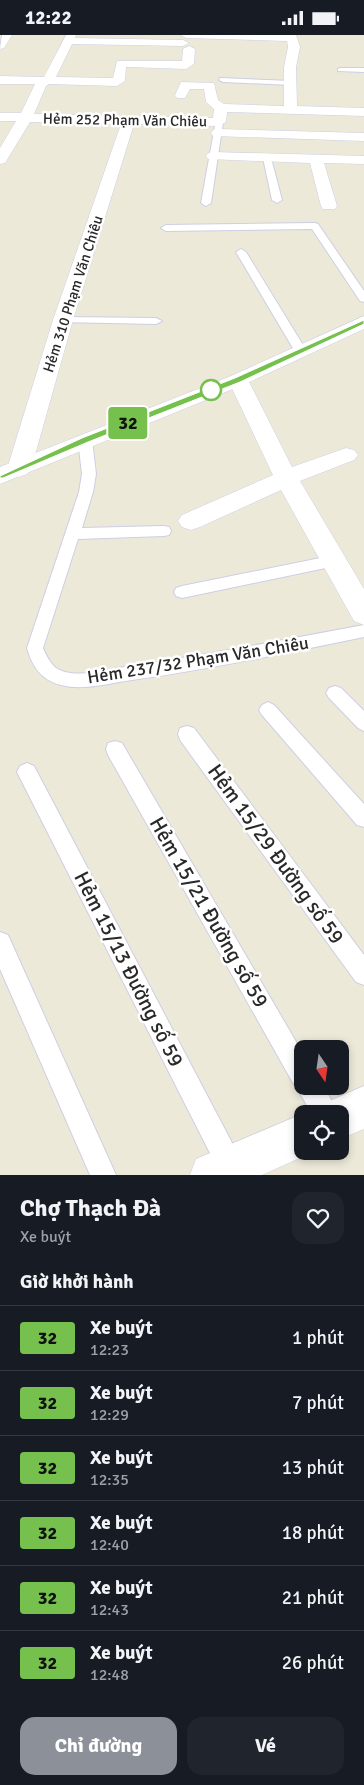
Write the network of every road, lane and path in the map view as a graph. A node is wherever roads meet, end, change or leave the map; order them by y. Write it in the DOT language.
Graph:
graph roads {
  1 [pos="7,35"];
  2 [pos="292,36"];
  3 [pos="67,42"];
  4 [pos="186,42"];
  5 [pos="0,47"];
  6 [pos="128,53"];
  7 [pos="340,70"];
  8 [pos="364,71"];
  9 [pos="0,80"];
  10 [pos="223,80"];
  11 [pos="46,81"];
  12 [pos="117,82"];
  13 [pos="292,83"];
  14 [pos="181,95"];
  15 [pos="238,95"];
  16 [pos="221,108"];
  17 [pos="237,108"];
  18 [pos="291,110"];
  19 [pos="364,112"];
  20 [pos="0,117"];
  21 [pos="25,118"];
  22 [pos="101,119"];
  23 [pos="128,119"];
  24 [pos="219,128"];
  25 [pos="364,137"];
  26 [pos="213,156"];
  27 [pos="266,158"];
  28 [pos="316,159"];
  29 [pos="0,160"];
  30 [pos="364,160"];
  31 [pos="277,200"];
  32 [pos="206,203"];
  33 [pos="329,206"];
  34 [pos="166,228"];
  35 [pos="241,252"];
  36 [pos="364,299"];
  37 [pos="63,321"];
  38 [pos="156,321"];
  39 [pos="360,326"];
  40 [pos="300,350"];
  41 [pos="238,380"];
  42 [pos="85,440"];
  43 [pos="346,455"];
  44 [pos="9,472"];
  45 [pos="286,478"];
  46 [pos="191,521"];
  47 [pos="164,531"];
  48 [pos="73,534"];
  49 [pos="335,561"];
  50 [pos="182,592"];
  51 [pos="364,614"];
  52 [pos="364,631"];
  53 [pos="335,693"];
  54 [pos="268,710"];
  55 [pos="364,723"];
  56 [pos="187,734"];
  57 [pos="115,749"];
  58 [pos="27,772"];
  59 [pos="364,819"];
  60 [pos="0,943"];
  61 [pos="364,974"];
  62 [pos="294,1060"];
  63 [pos="364,1107"];
  64 [pos="349,1114"];
  65 [pos="294,1139"];
  66 [pos="244,1167"];
  67 [pos="102,1175"];
  1 -- 5 [label="street"];
  2 -- 4 [label="street"];
  2 -- 13 [label="street"];
  3 -- 4 [label="street"];
  3 -- 6 [label="street"];
  3 -- 11 [label="street"];
  4 -- 12 [label="street"];
  7 -- 8 [label="lane"];
  9 -- 11 [label="street"];
  10 -- 13 [label="lane"];
  11 -- 12 [label="street"];
  11 -- 21 [label="street"];
  12 -- 22 [label="street"];
  13 -- 18 [label="street"];
  14 -- 16 [label="street"];
  15 -- 17 [label="street"];
  16 -- 17 [label="street"];
  16 -- 24 [label="street"];
  17 -- 18 [label="street"];
  18 -- 19 [label="street"];
  20 -- 21 [label="street, Hẻm 252 Phạm Văn Chiêu"];
  21 -- 22 [label="street, Hẻm 252 Phạm Văn Chiêu"];
  21 -- 29 [label="street"];
  22 -- 23 [label="street, Hẻm 252 Phạm Văn Chiêu"];
  23 -- 24 [label="street, Hẻm 252 Phạm Văn Chiêu"];
  23 -- 37 [label="street, Hẻm 310 Phạm Văn Chiêu"];
  24 -- 25 [label="street"];
  24 -- 26 [label="lane, Hẻm 252 Phạm Văn Chiêu"];
  26 -- 27 [label="street"];
  26 -- 32 [label="lane, Hẻm 252 Phạm Văn Chiêu"];
  27 -- 28 [label="street"];
  27 -- 31 [label="lane"];
  28 -- 30 [label="street"];
  28 -- 33 [label="street"];
  34 -- 36 [label="lane"];
  35 -- 40 [label="lane"];
  37 -- 38 [label="lane"];
  37 -- 44 [label="street, Hẻm 310 Phạm Văn Chiêu"];
  39 -- 40 [label="street"];
  40 -- 41 [label="street"];
  41 -- 42 [label="street"];
  41 -- 45 [label="street"];
  42 -- 44 [label="street"];
  42 -- 48 [label="lane, Hẻm 237/32 Phạm Văn Chiêu"];
  43 -- 45 [label="street"];
  45 -- 46 [label="street"];
  45 -- 49 [label="street"];
  47 -- 48 [label="lane"];
  48 -- 52 [label="lane, Hẻm 237/32 Phạm Văn Chiêu"];
  49 -- 50 [label="lane"];
  49 -- 51 [label="street"];
  53 -- 55 [label="lane"];
  54 -- 59 [label="lane"];
  56 -- 61 [label="lane, Hẻm 15/29 Đường số 59"];
  57 -- 62 [label="lane, Hẻm 15/21 Đường số 59"];
  58 -- 66 [label="lane, Hẻm 15/13 Đường số 59"];
  60 -- 67 [label="lane"];
  63 -- 64 [label="street"];
  65 -- 66 [label="street"];
}
